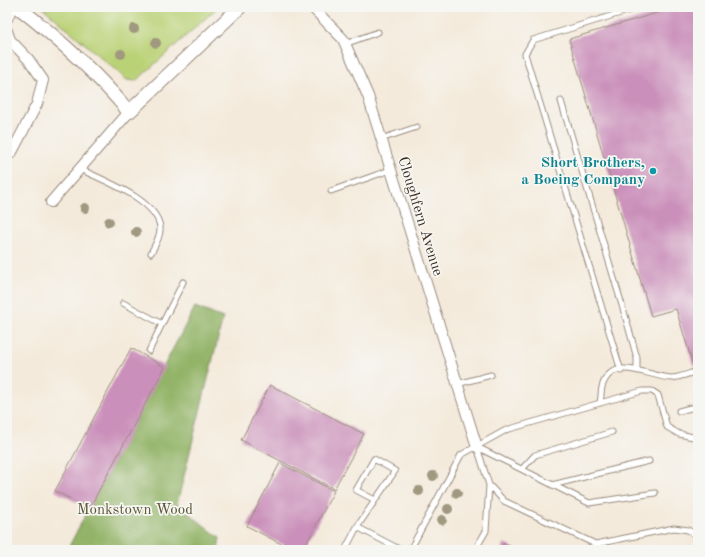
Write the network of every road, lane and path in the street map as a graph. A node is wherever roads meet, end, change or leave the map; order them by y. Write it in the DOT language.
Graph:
graph roads {
  1 [pos="12,7"];
  2 [pos="18,7"];
  3 [pos="240,7"];
  4 [pos="312,7"];
  5 [pos="640,7"];
  6 [pos="7,19"];
  7 [pos="7,31"];
  8 [pos="378,32"];
  9 [pos="345,44"];
  10 [pos="561,101"];
  11 [pos="128,112"];
  12 [pos="417,127"];
  13 [pos="381,139"];
  14 [pos="7,156"];
  15 [pos="80,169"];
  16 [pos="390,170"];
  17 [pos="331,191"];
  18 [pos="51,202"];
  19 [pos="151,253"];
  20 [pos="183,282"];
  21 [pos="123,303"];
  22 [pos="162,324"];
  23 [pos="148,351"];
  24 [pos="621,370"];
  25 [pos="637,370"];
  26 [pos="698,371"];
  27 [pos="491,374"];
  28 [pos="457,384"];
  29 [pos="600,403"];
  30 [pos="698,406"];
  31 [pos="679,411"];
  32 [pos="612,432"];
  33 [pos="698,438"];
  34 [pos="477,447"];
  35 [pos="649,461"];
  36 [pos="522,469"];
  37 [pos="552,485"];
  38 [pos="489,486"];
  39 [pos="655,493"];
  40 [pos="375,500"];
  41 [pos="357,527"];
  42 [pos="698,536"];
  43 [pos="596,544"];
  44 [pos="345,550"];
  45 [pos="401,550"];
  46 [pos="410,550"];
  47 [pos="475,550"];
  48 [pos="608,550"];
  1 -- 6 [label="street"];
  2 -- 11 [label="street"];
  3 -- 11 [label="street"];
  4 -- 9 [label="street, Cloughfern Avenue"];
  5 -- 24 [label="lane"];
  7 -- 14 [label="street"];
  8 -- 9 [label="lane"];
  9 -- 13 [label="street, Cloughfern Avenue"];
  10 -- 25 [label="lane"];
  11 -- 15 [label="street"];
  12 -- 13 [label="lane"];
  13 -- 16 [label="street, Cloughfern Avenue"];
  15 -- 18 [label="street"];
  15 -- 19 [label="lane"];
  16 -- 17 [label="lane"];
  16 -- 28 [label="street, Cloughfern Avenue"];
  20 -- 22 [label="lane"];
  21 -- 22 [label="lane"];
  22 -- 23 [label="lane"];
  24 -- 25 [label="lane"];
  24 -- 29 [label="lane"];
  25 -- 26 [label="lane"];
  27 -- 28 [label="lane"];
  28 -- 34 [label="street, Cloughfern Avenue"];
  29 -- 33 [label="lane"];
  29 -- 34 [label="lane"];
  30 -- 31 [label="lane"];
  32 -- 36 [label="lane"];
  34 -- 36 [label="lane"];
  34 -- 38 [label="lane"];
  34 -- 46 [label="lane"];
  35 -- 37 [label="lane"];
  36 -- 37 [label="lane"];
  37 -- 39 [label="lane"];
  38 -- 43 [label="lane"];
  38 -- 47 [label="lane"];
  40 -- 40 [label="lane"];
  40 -- 41 [label="lane"];
  41 -- 44 [label="lane"];
  41 -- 45 [label="lane"];
  42 -- 43 [label="lane"];
  43 -- 48 [label="lane"];
}
